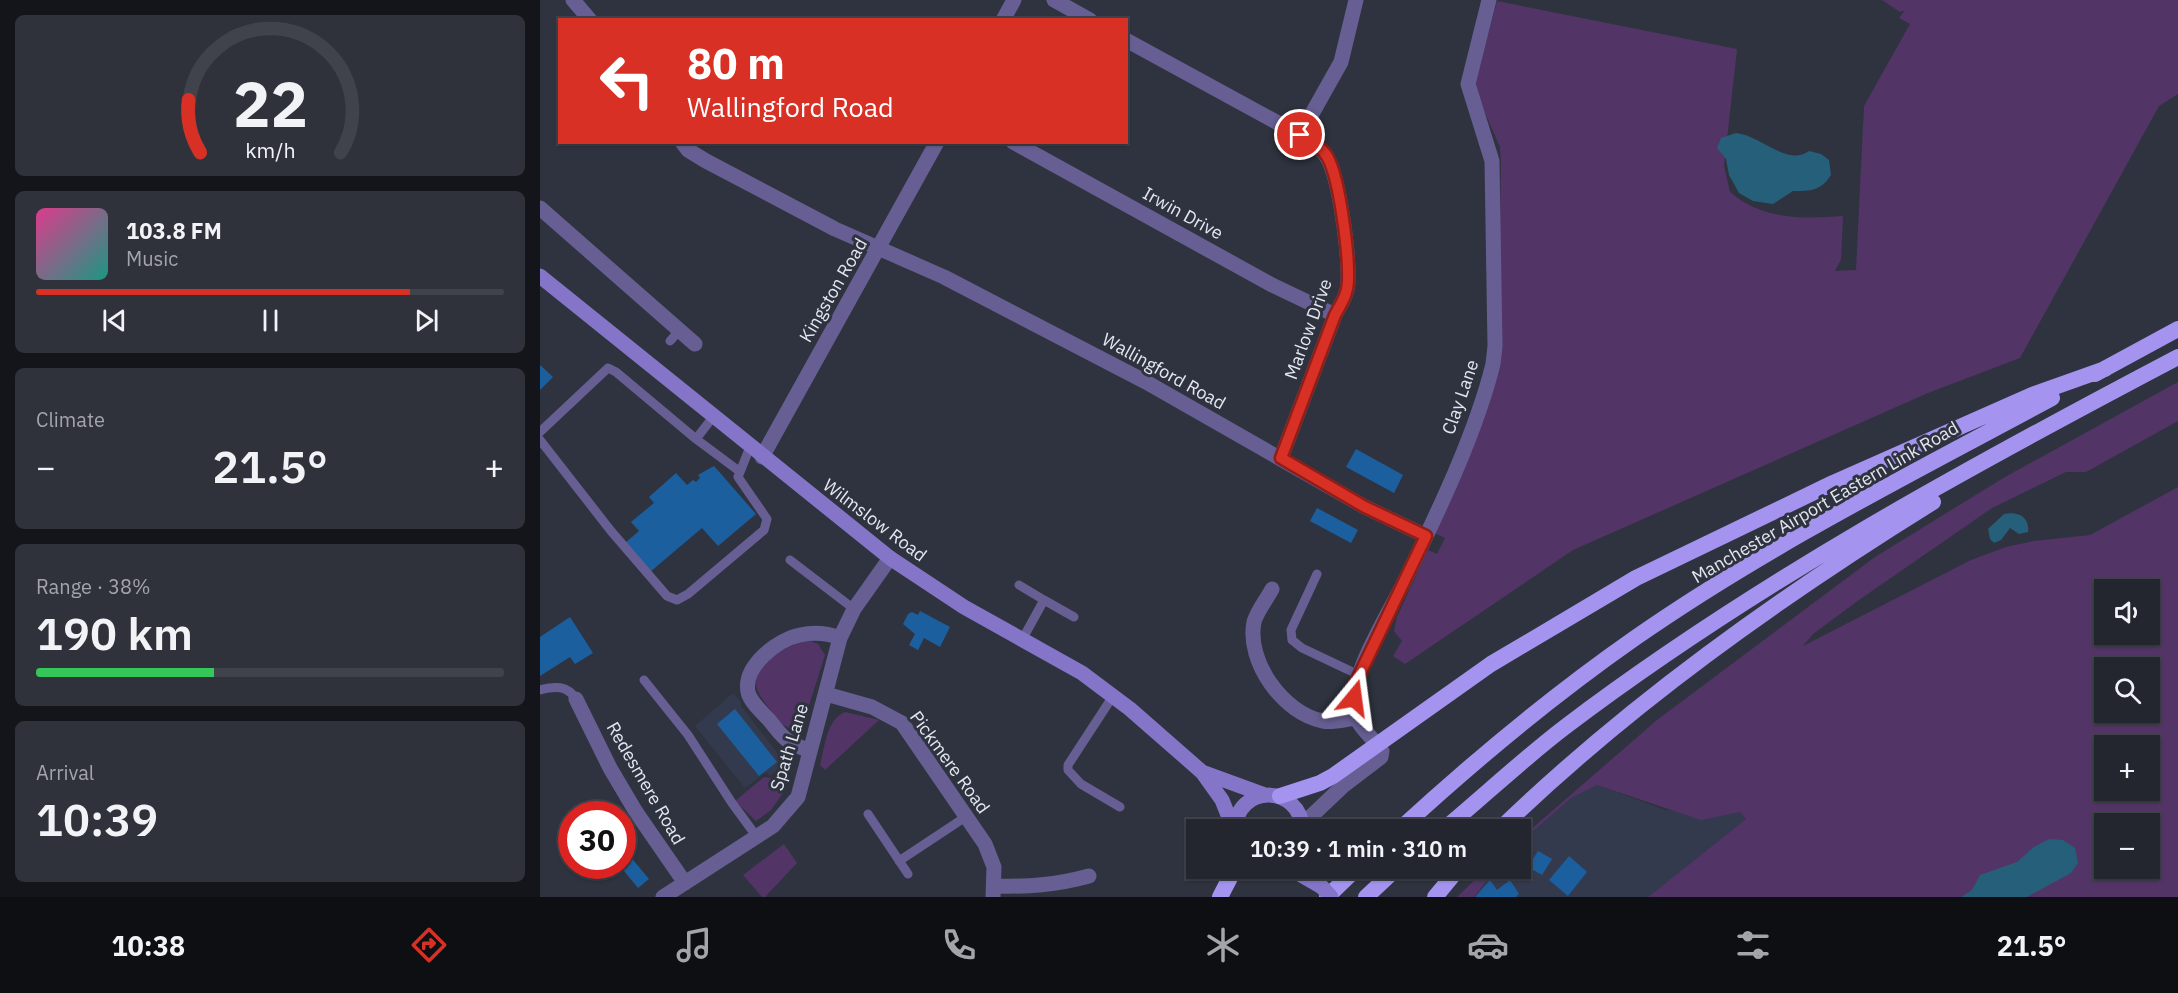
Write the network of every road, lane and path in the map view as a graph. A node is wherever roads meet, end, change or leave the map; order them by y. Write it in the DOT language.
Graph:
graph roads {
  1 [pos="573,0"];
  2 [pos="1014,0"];
  3 [pos="1054,0"];
  4 [pos="1356,0"];
  5 [pos="1489,0"];
  6 [pos="588,18"];
  7 [pos="1005,18"];
  8 [pos="1086,18"];
  9 [pos="1128,41"];
  10 [pos="1300,135"];
  11 [pos="684,144"];
  12 [pos="936,144"];
  13 [pos="1017,144"];
  14 [pos="540,207"];
  15 [pos="880,248"];
  16 [pos="540,276"];
  17 [pos="1335,315"];
  18 [pos="2178,329"];
  19 [pos="695,344"];
  20 [pos="2178,357"];
  21 [pos="2105,369"];
  22 [pos="2142,376"];
  23 [pos="713,417"];
  24 [pos="540,432"];
  25 [pos="696,439"];
  26 [pos="540,440"];
  27 [pos="750,447"];
  28 [pos="762,457"];
  29 [pos="1281,458"];
  30 [pos="739,471"];
  31 [pos="1426,536"];
  32 [pos="890,558"];
  33 [pos="790,560"];
  34 [pos="1317,574"];
  35 [pos="1019,585"];
  36 [pos="1272,589"];
  37 [pos="1044,600"];
  38 [pos="854,609"];
  39 [pos="1074,617"];
  40 [pos="840,638"];
  41 [pos="1022,640"];
  42 [pos="1359,675"];
  43 [pos="644,680"];
  44 [pos="540,690"];
  45 [pos="826,694"];
  46 [pos="1113,696"];
  47 [pos="576,699"];
  48 [pos="1356,717"];
  49 [pos="1378,744"];
  50 [pos="809,750"];
  51 [pos="1202,772"];
  52 [pos="1272,795"];
  53 [pos="1120,807"];
  54 [pos="868,814"];
  55 [pos="967,816"];
  56 [pos="1230,819"];
  57 [pos="1237,819"];
  58 [pos="1300,819"];
  59 [pos="1312,819"];
  60 [pos="1413,819"];
  61 [pos="1456,819"];
  62 [pos="1511,819"];
  63 [pos="757,837"];
  64 [pos="899,861"];
  65 [pos="908,874"];
  66 [pos="1089,876"];
  67 [pos="1229,879"];
  68 [pos="1306,879"];
  69 [pos="1342,879"];
  70 [pos="1385,879"];
  71 [pos="1450,879"];
  72 [pos="686,883"];
  73 [pos="994,891"];
  74 [pos="1325,892"];
  75 [pos="663,897"];
  76 [pos="1220,897"];
  77 [pos="1365,897"];
  78 [pos="1435,897"];
  1 -- 6 [label="street"];
  2 -- 7 [label="street"];
  3 -- 8 [label="street"];
  4 -- 10 [label="street"];
  5 -- 31 [label="street, Clay Lane"];
  9 -- 10 [label="street, Marlow Drive"];
  10 -- 17 [label="street, Marlow Drive"];
  11 -- 15 [label="street, Wallingford Road"];
  12 -- 15 [label="street, Kingston Road"];
  13 -- 17 [label="street, Irwin Drive"];
  14 -- 19 [label="street"];
  15 -- 28 [label="street, Kingston Road"];
  15 -- 29 [label="street, Wallingford Road"];
  16 -- 23 [label="main road, Wilmslow Road"];
  17 -- 29 [label="street, Marlow Drive"];
  18 -- 21 [label="highway, Manchester Airport Eastern Link Road"];
  20 -- 22 [label="highway"];
  21 -- 49 [label="highway"];
  21 -- 60 [label="highway, Manchester Airport Eastern Link Road"];
  22 -- 61 [label="highway"];
  22 -- 62 [label="highway"];
  23 -- 25 [label="lane"];
  23 -- 27 [label="main road, Wilmslow Road"];
  24 -- 25 [label="lane"];
  25 -- 30 [label="lane"];
  26 -- 30 [label="lane"];
  27 -- 28 [label="main road, Wilmslow Road"];
  27 -- 30 [label="lane"];
  28 -- 32 [label="main road, Wilmslow Road"];
  29 -- 31 [label="street, Wallingford Road"];
  31 -- 42 [label="street, Clay Lane"];
  32 -- 38 [label="street, Spath Lane"];
  32 -- 41 [label="main road, Wilmslow Road"];
  33 -- 38 [label="lane"];
  34 -- 42 [label="lane"];
  35 -- 37 [label="lane"];
  36 -- 48 [label="street"];
  37 -- 39 [label="lane"];
  37 -- 41 [label="lane"];
  38 -- 40 [label="street, Spath Lane"];
  40 -- 45 [label="street, Spath Lane"];
  40 -- 50 [label="street"];
  41 -- 46 [label="main road, Wilmslow Road"];
  42 -- 48 [label="street, Clay Lane"];
  43 -- 63 [label="lane"];
  44 -- 47 [label="lane"];
  45 -- 50 [label="street, Spath Lane"];
  45 -- 55 [label="street, Pickmere Road"];
  46 -- 51 [label="main road, Wilmslow Road"];
  46 -- 53 [label="lane"];
  47 -- 72 [label="street, Redesmere Road"];
  48 -- 49 [label="street"];
  49 -- 52 [label="highway"];
  49 -- 59 [label="street"];
  50 -- 63 [label="street, Spath Lane"];
  51 -- 52 [label="main road, Wilmslow Road"];
  51 -- 56 [label="main road, Wilmslow Road"];
  52 -- 57 [label="main road"];
  52 -- 58 [label="main road"];
  54 -- 64 [label="lane"];
  55 -- 64 [label="lane"];
  55 -- 73 [label="street, Pickmere Road"];
  63 -- 72 [label="street, Spath Lane"];
  64 -- 65 [label="lane"];
  66 -- 73 [label="street"];
  67 -- 76 [label="highway"];
  68 -- 74 [label="main road"];
  69 -- 74 [label="highway"];
  70 -- 77 [label="highway"];
  71 -- 78 [label="highway"];
  72 -- 75 [label="street, Spath Lane"];
}
